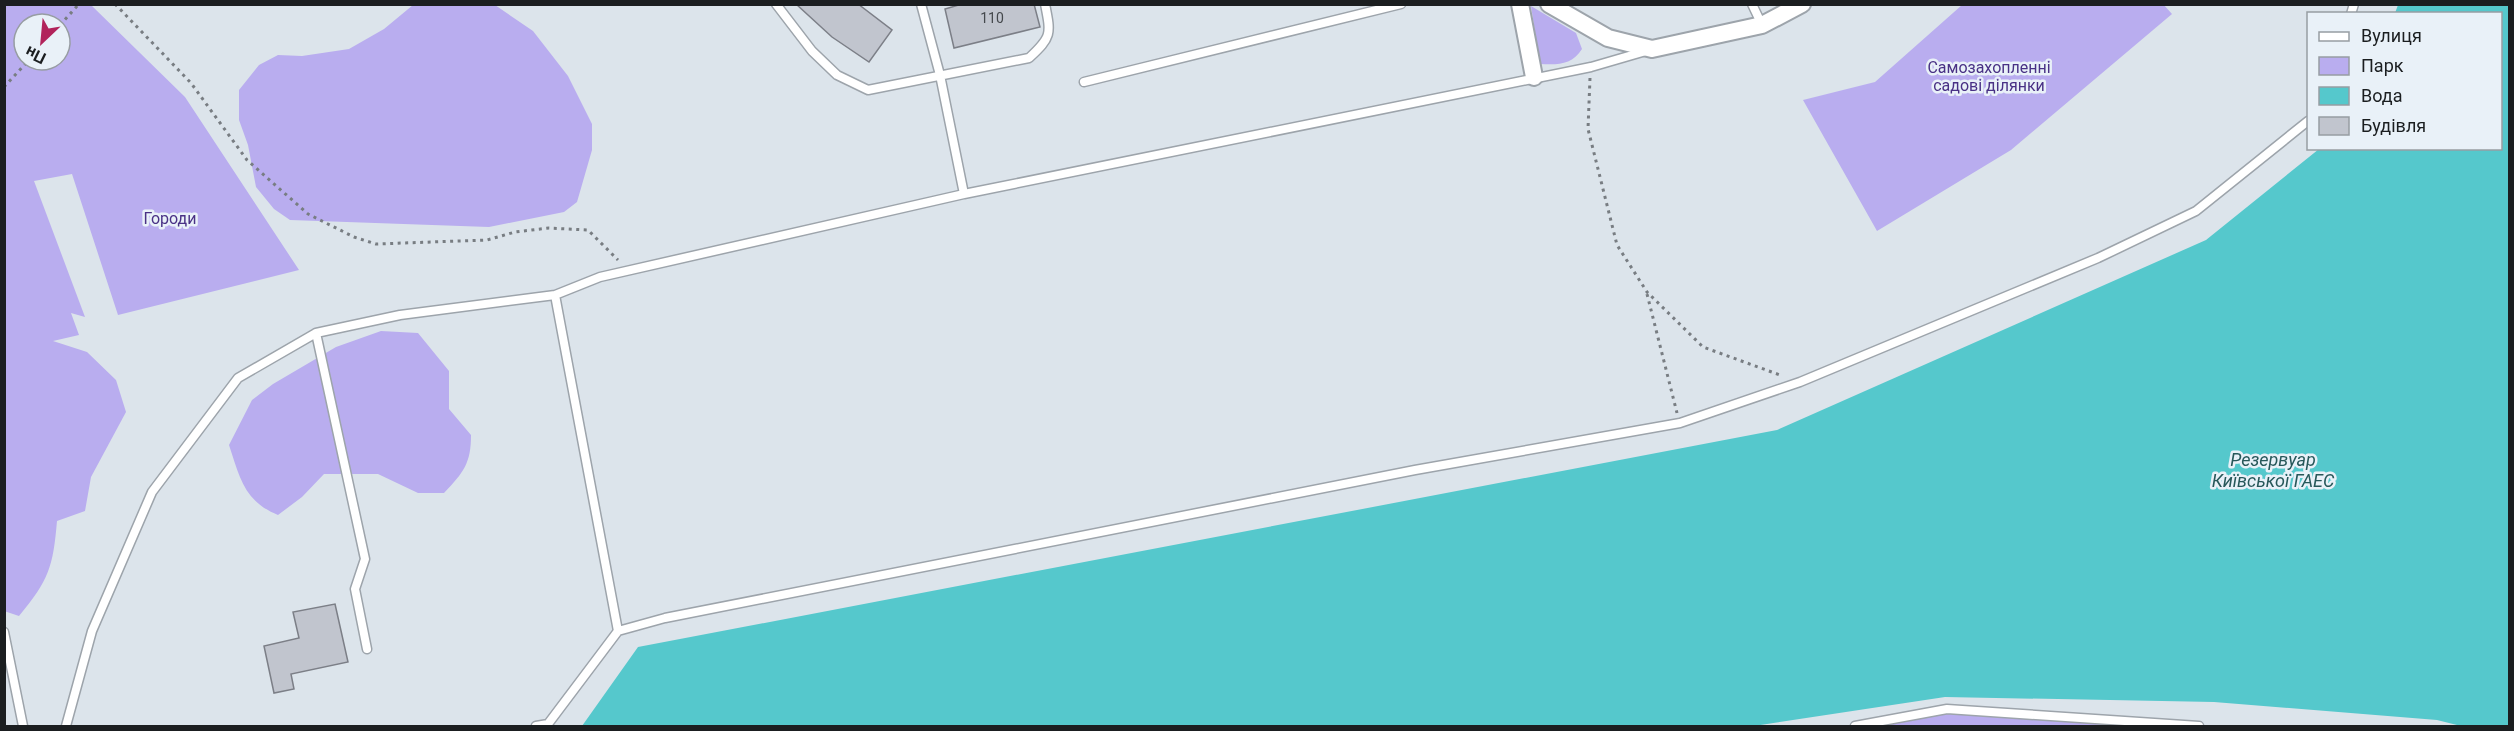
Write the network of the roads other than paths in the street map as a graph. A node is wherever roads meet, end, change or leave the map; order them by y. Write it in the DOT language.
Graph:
graph roads {
  1 [pos="776,4"];
  2 [pos="921,4"];
  3 [pos="1045,4"];
  4 [pos="1401,4"];
  5 [pos="1520,4"];
  6 [pos="1549,4"];
  7 [pos="1752,4"];
  8 [pos="1802,4"];
  9 [pos="1762,25"];
  10 [pos="1652,50"];
  11 [pos="940,75"];
  12 [pos="1534,77"];
  13 [pos="1084,82"];
  14 [pos="2307,122"];
  15 [pos="964,194"];
  16 [pos="555,295"];
  17 [pos="316,333"];
  18 [pos="618,631"];
  19 [pos="4,632"];
  20 [pos="367,649"];
  21 [pos="23,726"];
  22 [pos="66,726"];
  23 [pos="536,726"];
  24 [pos="1856,726"];
  25 [pos="2199,726"];
  1 -- 11 [label="lane"];
  2 -- 11 [label="lane"];
  3 -- 11 [label="lane"];
  4 -- 13 [label="lane"];
  5 -- 12 [label="street"];
  6 -- 10 [label="street"];
  7 -- 9 [label="lane"];
  8 -- 9 [label="street"];
  9 -- 10 [label="street"];
  10 -- 12 [label="lane"];
  11 -- 15 [label="lane"];
  12 -- 15 [label="lane"];
  14 -- 18 [label="lane"];
  15 -- 16 [label="lane"];
  16 -- 17 [label="lane"];
  16 -- 18 [label="lane"];
  17 -- 20 [label="lane"];
  17 -- 22 [label="lane"];
  18 -- 23 [label="lane"];
  19 -- 21 [label="lane"];
  24 -- 25 [label="lane"];
}
